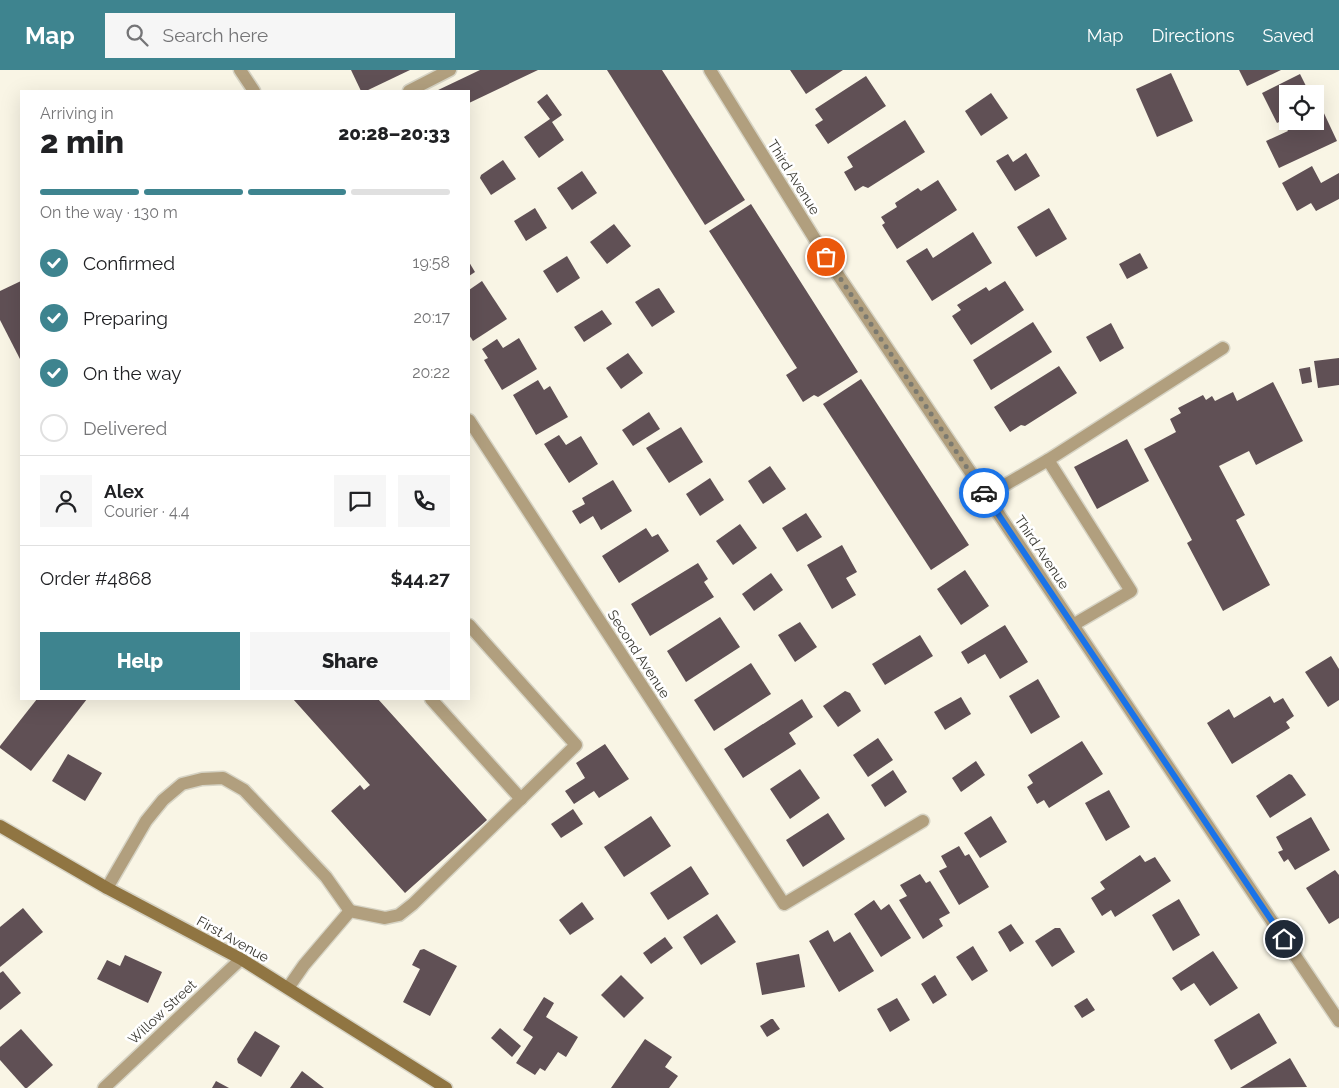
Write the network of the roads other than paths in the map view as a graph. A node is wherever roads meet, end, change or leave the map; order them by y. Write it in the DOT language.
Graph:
graph roads {
  1 [pos="240,70"];
  2 [pos="450,70"];
  3 [pos="710,70"];
  4 [pos="253,90"];
  5 [pos="411,90"];
  6 [pos="1223,348"];
  7 [pos="470,422"];
  8 [pos="1048,460"];
  9 [pos="986,496"];
  10 [pos="1073,625"];
  11 [pos="470,626"];
  12 [pos="432,700"];
  13 [pos="521,799"];
  14 [pos="923,821"];
  15 [pos="0,826"];
  16 [pos="107,888"];
  17 [pos="350,910"];
  18 [pos="241,959"];
  19 [pos="288,988"];
  20 [pos="1339,1021"];
  21 [pos="104,1088"];
  22 [pos="446,1088"];
  1 -- 4 [label="street"];
  2 -- 5 [label="street"];
  3 -- 9 [label="street, Third Avenue"];
  6 -- 8 [label="street"];
  7 -- 14 [label="street, Second Avenue"];
  8 -- 9 [label="street"];
  8 -- 10 [label="street"];
  9 -- 10 [label="street, Third Avenue"];
  10 -- 20 [label="street, Third Avenue"];
  11 -- 13 [label="street"];
  12 -- 13 [label="street"];
  13 -- 17 [label="street"];
  15 -- 16 [label="main road, First Avenue"];
  16 -- 17 [label="street"];
  16 -- 18 [label="main road, First Avenue"];
  17 -- 19 [label="street"];
  18 -- 19 [label="main road, First Avenue"];
  18 -- 21 [label="street, Willow Street"];
  19 -- 22 [label="main road, First Avenue"];
}
